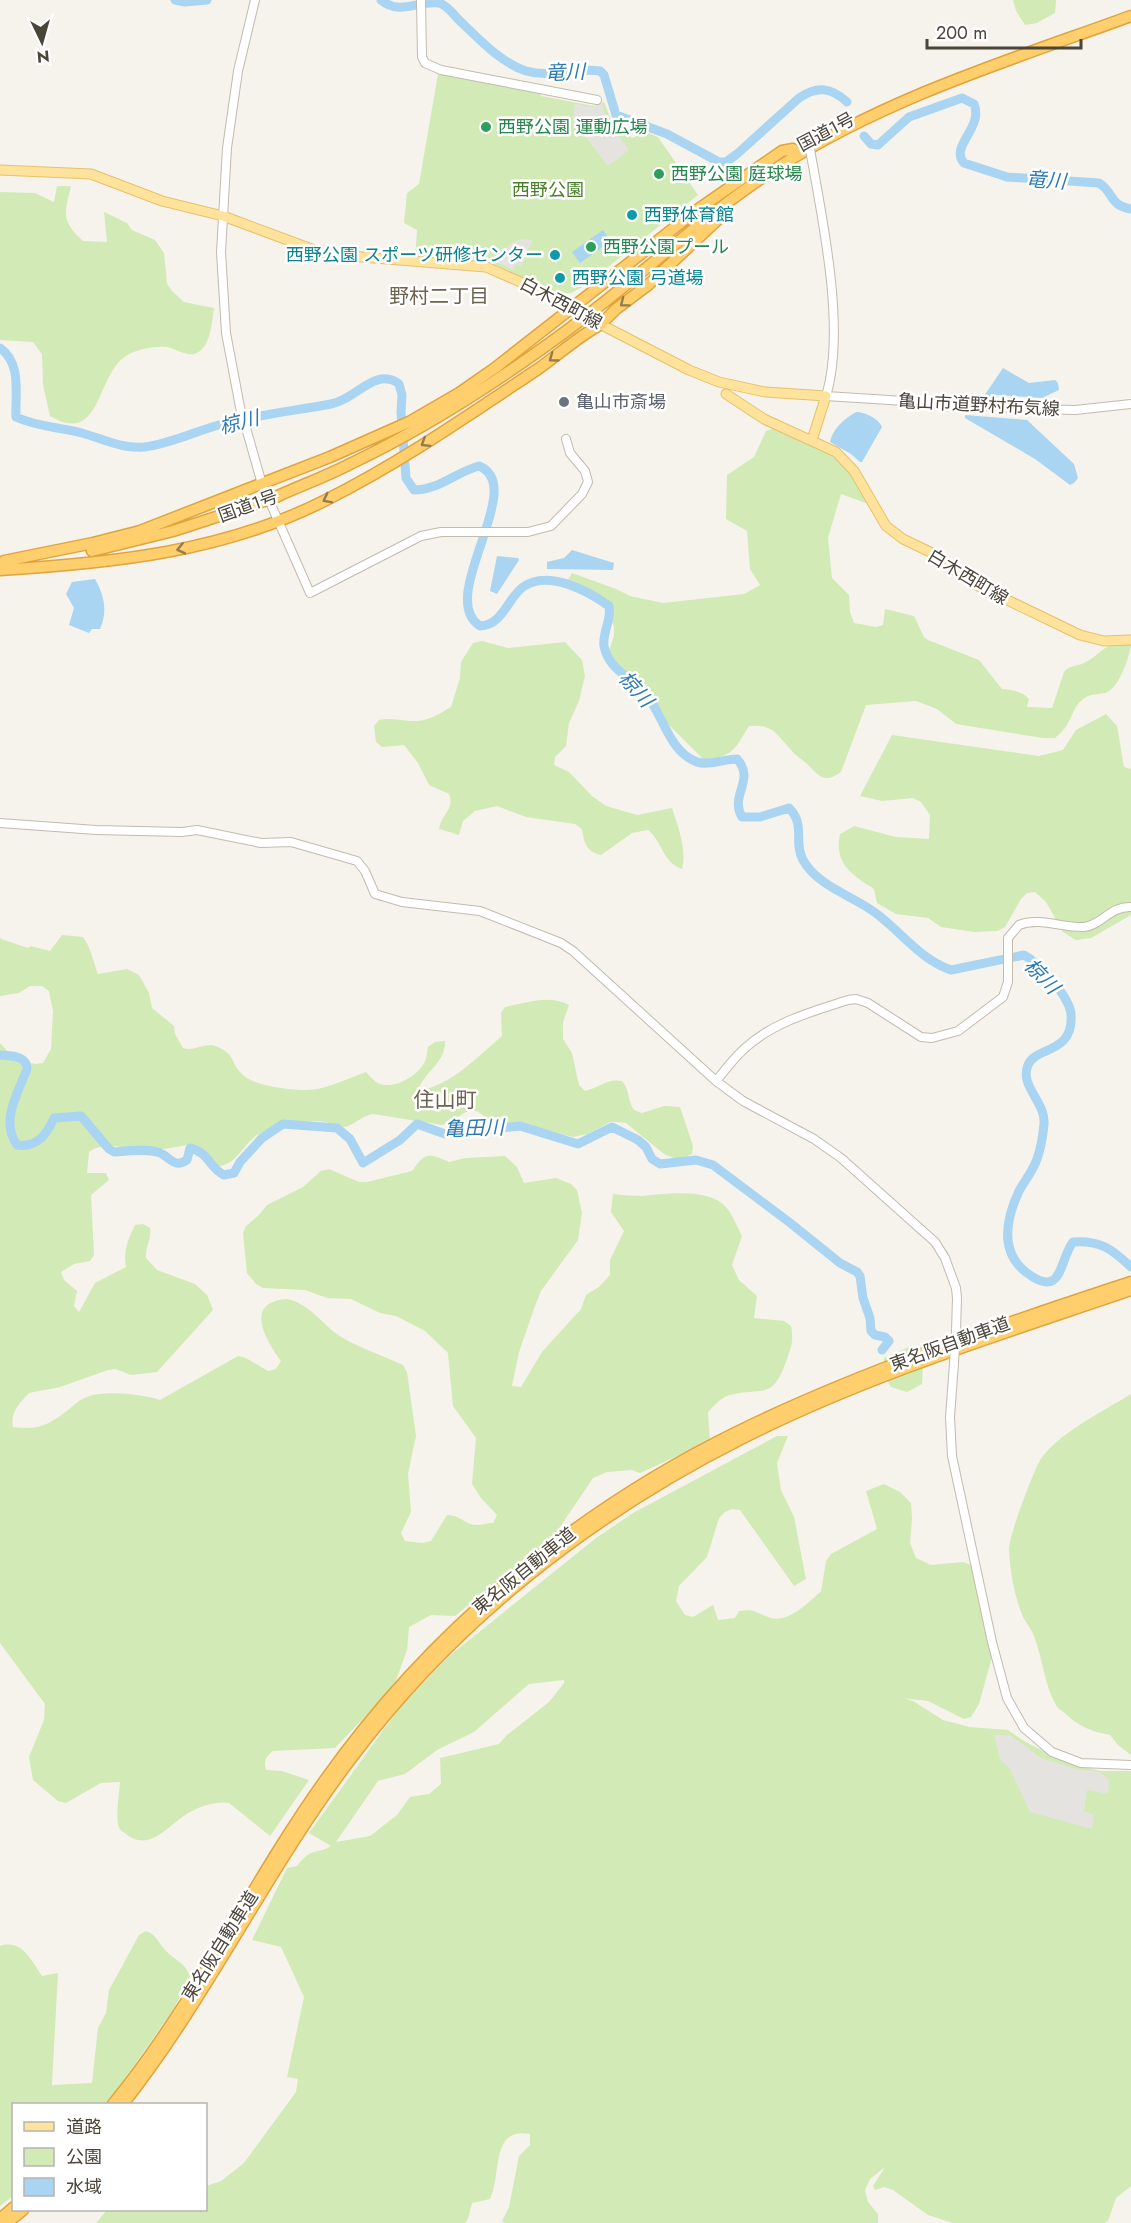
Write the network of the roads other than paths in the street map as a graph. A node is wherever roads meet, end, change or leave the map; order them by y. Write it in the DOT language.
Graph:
graph roads {
  1 [pos="421,0"];
  2 [pos="255,1"];
  3 [pos="1131,9"];
  4 [pos="1131,16"];
  5 [pos="597,100"];
  6 [pos="808,130"];
  7 [pos="795,153"];
  8 [pos="0,170"];
  9 [pos="223,216"];
  10 [pos="574,308"];
  11 [pos="597,322"];
  12 [pos="726,394"];
  13 [pos="826,396"];
  14 [pos="462,397"];
  15 [pos="1131,404"];
  16 [pos="566,439"];
  17 [pos="812,440"];
  18 [pos="262,484"];
  19 [pos="277,522"];
  20 [pos="0,565"];
  21 [pos="0,570"];
  22 [pos="1131,640"];
  23 [pos="0,822"];
  24 [pos="1131,907"];
  25 [pos="716,1081"];
  26 [pos="1131,1282"];
  27 [pos="1131,1290"];
  28 [pos="1117,1291"];
  29 [pos="1131,1766"];
  30 [pos="114,2103"];
  31 [pos="124,2103"];
  32 [pos="12,2209"];
  33 [pos="22,2211"];
  34 [pos="0,2219"];
  35 [pos="7,2223"];
  1 -- 5 [label="street"];
  2 -- 9 [label="street"];
  3 -- 7 [label="highway, 国道1号"];
  4 -- 7 [label="highway, 国道1号"];
  6 -- 13 [label="street, bridge"];
  7 -- 10 [label="highway"];
  7 -- 11 [label="highway, one-way"];
  7 -- 14 [label="highway, 国道1号"];
  8 -- 9 [label="main road, 白木西町線"];
  9 -- 10 [label="main road, 白木西町線"];
  9 -- 18 [label="street"];
  10 -- 11 [label="main road, 白木西町線, bridge"];
  10 -- 14 [label="highway"];
  11 -- 13 [label="main road, 白木西町線"];
  11 -- 19 [label="highway, one-way"];
  12 -- 17 [label="main road, 白木西町線"];
  13 -- 15 [label="street, 亀山市道野村布気線"];
  13 -- 17 [label="main road"];
  14 -- 18 [label="highway"];
  14 -- 20 [label="highway, 国道1号, bridge"];
  16 -- 19 [label="street"];
  17 -- 22 [label="main road, 白木西町線"];
  18 -- 19 [label="street"];
  18 -- 20 [label="highway"];
  19 -- 21 [label="highway, one-way"];
  23 -- 25 [label="street"];
  24 -- 25 [label="street"];
  25 -- 29 [label="street, bridge"];
  26 -- 28 [label="highway, 東名阪自動車道"];
  27 -- 28 [label="highway, 東名阪自動車道"];
  28 -- 30 [label="highway, 東名阪自動車道"];
  28 -- 31 [label="highway, 東名阪自動車道"];
  32 -- 34 [label="highway"];
  33 -- 35 [label="highway"];
}
